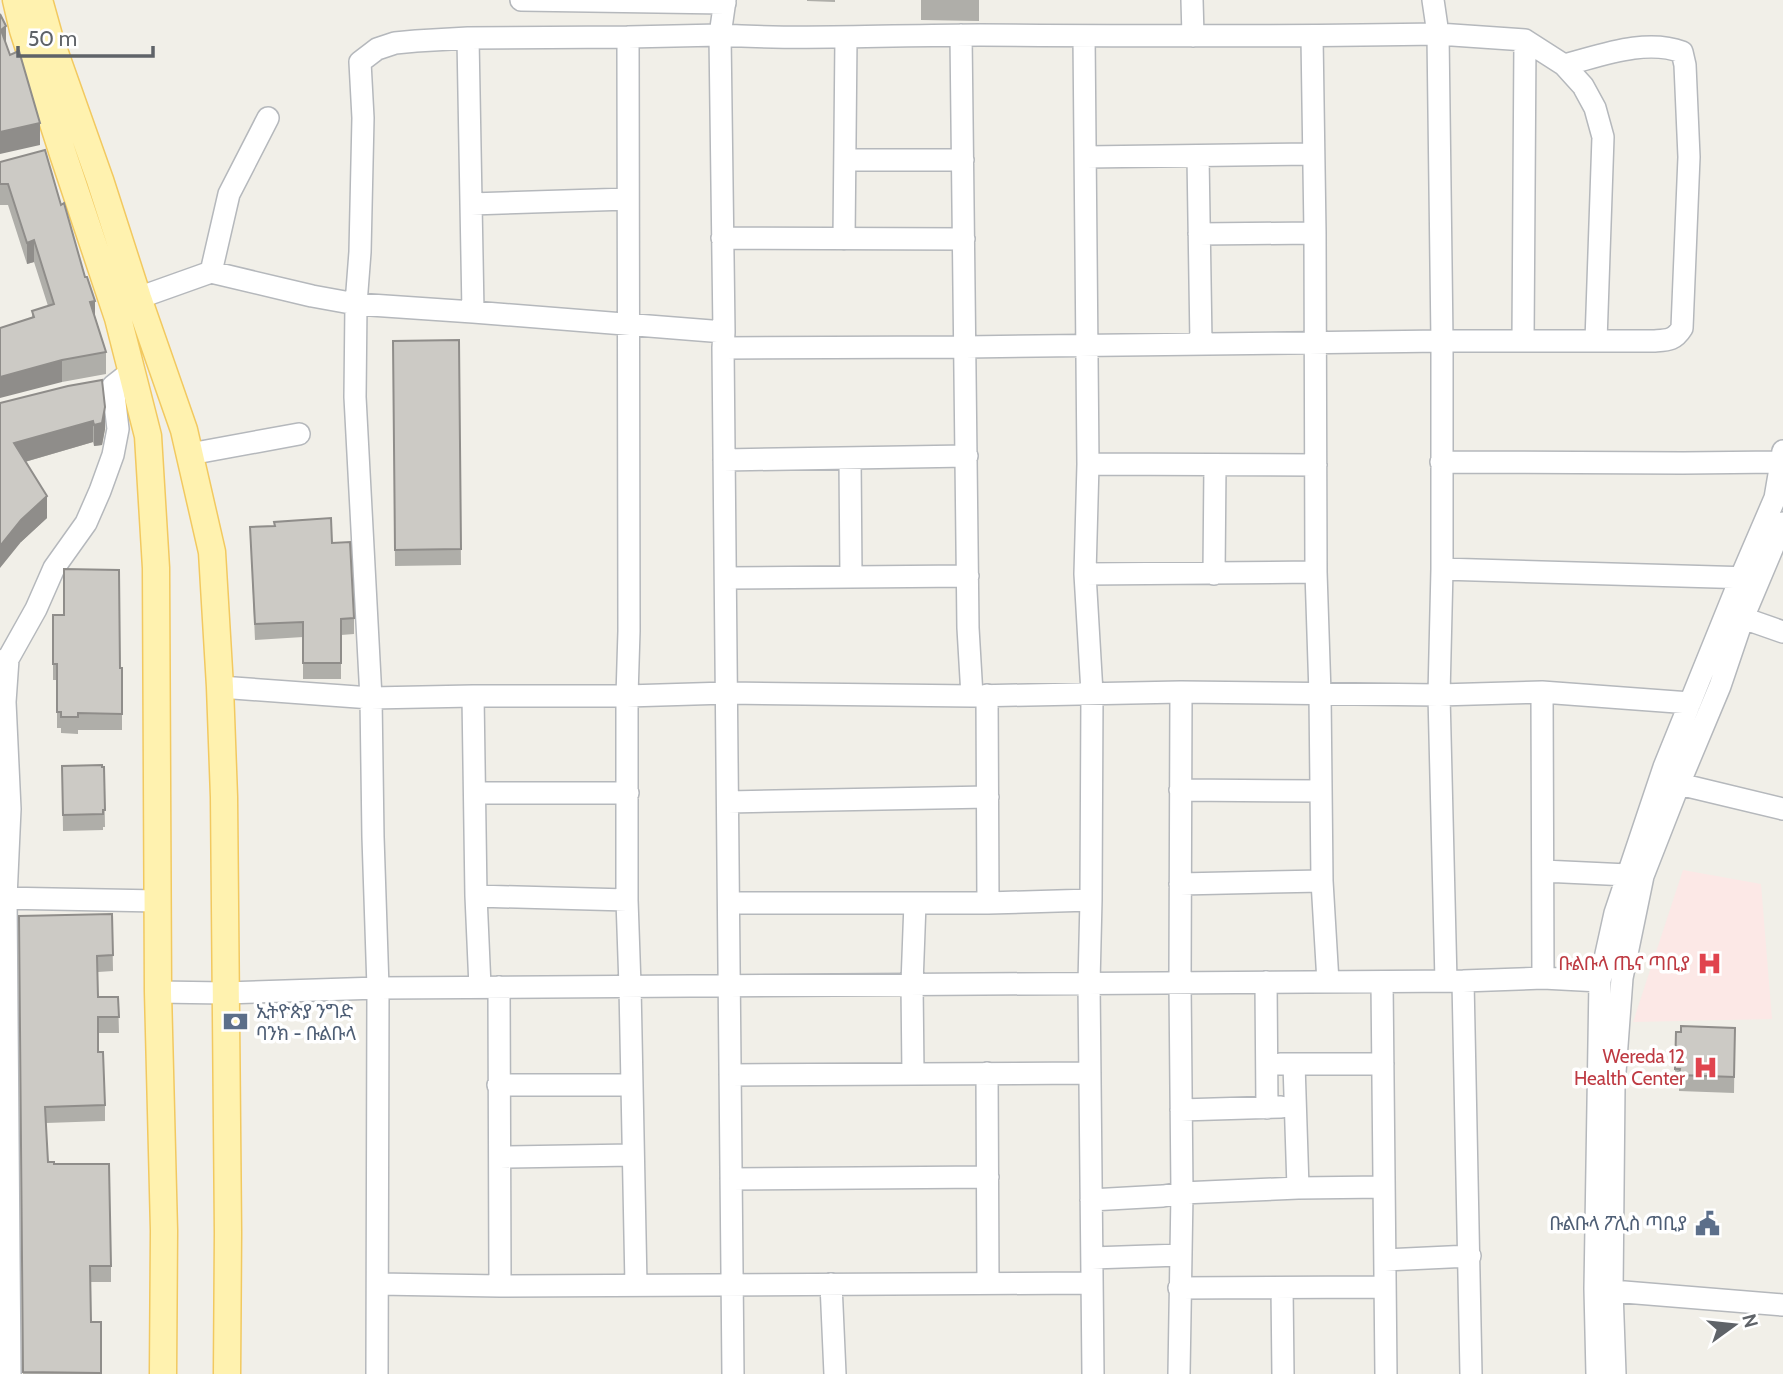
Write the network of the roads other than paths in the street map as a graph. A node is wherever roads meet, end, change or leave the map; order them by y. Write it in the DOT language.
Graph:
graph roads {
  1 [pos="16,0"];
  2 [pos="39,0"];
  3 [pos="521,0"];
  4 [pos="558,0"];
  5 [pos="1192,0"];
  6 [pos="1433,0"];
  7 [pos="725,1"];
  8 [pos="1437,34"];
  9 [pos="720,35"];
  10 [pos="961,36"];
  11 [pos="1084,36"];
  12 [pos="1193,36"];
  13 [pos="628,37"];
  14 [pos="1312,37"];
  15 [pos="468,38"];
  16 [pos="846,38"];
  17 [pos="1525,40"];
  18 [pos="1564,65"];
  19 [pos="268,118"];
  20 [pos="63,154"];
  21 [pos="1313,154"];
  22 [pos="1198,156"];
  23 [pos="1086,157"];
  24 [pos="37,158"];
  25 [pos="845,160"];
  26 [pos="963,160"];
  27 [pos="628,199"];
  28 [pos="471,204"];
  29 [pos="1315,233"];
  30 [pos="1199,234"];
  31 [pos="722,238"];
  32 [pos="844,239"];
  33 [pos="964,239"];
  34 [pos="211,272"];
  35 [pos="138,298"];
  36 [pos="356,304"];
  37 [pos="473,312"];
  38 [pos="628,325"];
  39 [pos="723,340"];
  40 [pos="1442,341"];
  41 [pos="1523,341"];
  42 [pos="1596,341"];
  43 [pos="1315,342"];
  44 [pos="1201,343"];
  45 [pos="1087,345"];
  46 [pos="965,347"];
  47 [pos="123,378"];
  48 [pos="89,391"];
  49 [pos="299,434"];
  50 [pos="190,454"];
  51 [pos="967,456"];
  52 [pos="1782,457"];
  53 [pos="849,458"];
  54 [pos="724,460"];
  55 [pos="1441,462"];
  56 [pos="1088,464"];
  57 [pos="1215,465"];
  58 [pos="1316,465"];
  59 [pos="1783,523"];
  60 [pos="1442,569"];
  61 [pos="1316,572"];
  62 [pos="1085,574"];
  63 [pos="1214,574"];
  64 [pos="968,576"];
  65 [pos="851,577"];
  66 [pos="726,578"];
  67 [pos="1751,578"];
  68 [pos="1743,618"];
  69 [pos="1783,632"];
  70 [pos="4,660"];
  71 [pos="220,687"];
  72 [pos="1181,692"];
  73 [pos="1542,692"];
  74 [pos="727,693"];
  75 [pos="1092,693"];
  76 [pos="1320,694"];
  77 [pos="1439,695"];
  78 [pos="473,696"];
  79 [pos="627,696"];
  80 [pos="980,696"];
  81 [pos="372,698"];
  82 [pos="1690,703"];
  83 [pos="4,776"];
  84 [pos="1679,784"];
  85 [pos="1181,790"];
  86 [pos="1321,791"];
  87 [pos="475,793"];
  88 [pos="628,793"];
  89 [pos="988,797"];
  90 [pos="728,802"];
  91 [pos="1783,808"];
  92 [pos="1543,871"];
  93 [pos="1628,875"];
  94 [pos="1322,881"];
  95 [pos="1180,884"];
  96 [pos="476,895"];
  97 [pos="3,898"];
  98 [pos="627,900"];
  99 [pos="1091,900"];
  100 [pos="158,901"];
  101 [pos="729,903"];
  102 [pos="915,903"];
  103 [pos="988,903"];
  104 [pos="1543,978"];
  105 [pos="1455,981"];
  106 [pos="1600,981"];
  107 [pos="1266,982"];
  108 [pos="1328,982"];
  109 [pos="1382,982"];
  110 [pos="1089,983"];
  111 [pos="1180,983"];
  112 [pos="912,984"];
  113 [pos="729,985"];
  114 [pos="630,986"];
  115 [pos="490,987"];
  116 [pos="378,988"];
  117 [pos="158,992"];
  118 [pos="225,993"];
  119 [pos="1266,1064"];
  120 [pos="1294,1064"];
  121 [pos="1383,1064"];
  122 [pos="987,1073"];
  123 [pos="1090,1073"];
  124 [pos="913,1074"];
  125 [pos="730,1075"];
  126 [pos="498,1085"];
  127 [pos="631,1085"];
  128 [pos="1296,1107"];
  129 [pos="1267,1108"];
  130 [pos="1181,1110"];
  131 [pos="4,1143"];
  132 [pos="633,1155"];
  133 [pos="500,1157"];
  134 [pos="988,1177"];
  135 [pos="731,1179"];
  136 [pos="1384,1187"];
  137 [pos="1298,1188"];
  138 [pos="1182,1193"];
  139 [pos="1091,1200"];
  140 [pos="1180,1255"];
  141 [pos="1470,1256"];
  142 [pos="1092,1258"];
  143 [pos="1385,1260"];
  144 [pos="988,1283"];
  145 [pos="1092,1283"];
  146 [pos="378,1284"];
  147 [pos="831,1284"];
  148 [pos="636,1285"];
  149 [pos="732,1285"];
  150 [pos="500,1286"];
  151 [pos="1385,1287"];
  152 [pos="1180,1288"];
  153 [pos="1282,1288"];
  154 [pos="1612,1291"];
  155 [pos="1783,1304"];
  156 [pos="10,1374"];
  157 [pos="163,1374"];
  158 [pos="226,1374"];
  159 [pos="377,1374"];
  160 [pos="733,1374"];
  161 [pos="835,1374"];
  162 [pos="1093,1374"];
  163 [pos="1179,1374"];
  164 [pos="1283,1374"];
  165 [pos="1386,1374"];
  166 [pos="1471,1374"];
  167 [pos="1597,1374"];
  168 [pos="1615,1374"];
  1 -- 20 [label="main road"];
  2 -- 35 [label="main road"];
  3 -- 4 [label="street"];
  4 -- 7 [label="street"];
  5 -- 12 [label="street"];
  6 -- 8 [label="street"];
  7 -- 9 [label="street"];
  8 -- 14 [label="street"];
  8 -- 17 [label="street"];
  8 -- 40 [label="street"];
  9 -- 13 [label="street"];
  9 -- 16 [label="street"];
  9 -- 31 [label="street"];
  10 -- 11 [label="street"];
  10 -- 16 [label="street"];
  10 -- 26 [label="street"];
  11 -- 12 [label="street"];
  11 -- 23 [label="street"];
  12 -- 14 [label="street"];
  13 -- 15 [label="street"];
  13 -- 27 [label="street"];
  14 -- 21 [label="street"];
  15 -- 28 [label="street"];
  15 -- 36 [label="street"];
  16 -- 25 [label="street"];
  17 -- 18 [label="street"];
  17 -- 41 [label="street"];
  18 -- 42 [label="street"];
  18 -- 42 [label="street"];
  19 -- 34 [label="street"];
  20 -- 24 [label="street"];
  20 -- 47 [label="main road"];
  21 -- 22 [label="street"];
  21 -- 29 [label="street"];
  22 -- 23 [label="street"];
  22 -- 30 [label="street"];
  23 -- 45 [label="street"];
  25 -- 26 [label="street"];
  25 -- 32 [label="street"];
  26 -- 33 [label="street"];
  27 -- 28 [label="street"];
  27 -- 38 [label="street"];
  28 -- 37 [label="street"];
  29 -- 30 [label="street"];
  29 -- 43 [label="street"];
  30 -- 44 [label="street"];
  31 -- 32 [label="street"];
  31 -- 39 [label="street"];
  32 -- 33 [label="street"];
  33 -- 46 [label="street"];
  34 -- 35 [label="street"];
  34 -- 36 [label="street"];
  35 -- 50 [label="main road"];
  36 -- 37 [label="street"];
  36 -- 81 [label="street"];
  37 -- 38 [label="street"];
  38 -- 39 [label="street"];
  38 -- 79 [label="street"];
  39 -- 46 [label="street"];
  39 -- 54 [label="street"];
  40 -- 41 [label="street"];
  40 -- 43 [label="street"];
  40 -- 55 [label="street"];
  41 -- 42 [label="street"];
  43 -- 44 [label="street"];
  43 -- 58 [label="street"];
  44 -- 45 [label="street"];
  45 -- 46 [label="street"];
  45 -- 56 [label="street"];
  46 -- 51 [label="street"];
  47 -- 48 [label="street"];
  47 -- 70 [label="street"];
  47 -- 100 [label="main road"];
  49 -- 50 [label="street"];
  50 -- 71 [label="main road"];
  51 -- 53 [label="street"];
  51 -- 64 [label="street"];
  52 -- 55 [label="street"];
  52 -- 67 [label="street"];
  53 -- 54 [label="street"];
  53 -- 65 [label="street"];
  54 -- 66 [label="street"];
  55 -- 60 [label="street"];
  56 -- 57 [label="street"];
  56 -- 62 [label="street"];
  57 -- 58 [label="street"];
  57 -- 63 [label="street"];
  58 -- 61 [label="street"];
  59 -- 67 [label="street"];
  60 -- 67 [label="street"];
  60 -- 77 [label="street"];
  61 -- 63 [label="street"];
  61 -- 76 [label="street"];
  62 -- 63 [label="street"];
  62 -- 75 [label="street"];
  64 -- 65 [label="street"];
  64 -- 80 [label="street"];
  65 -- 66 [label="street"];
  66 -- 74 [label="street"];
  67 -- 68 [label="street"];
  67 -- 82 [label="street"];
  68 -- 69 [label="street"];
  68 -- 84 [label="street"];
  70 -- 83 [label="street"];
  71 -- 81 [label="street"];
  71 -- 118 [label="main road"];
  72 -- 75 [label="street"];
  72 -- 76 [label="street"];
  72 -- 85 [label="street"];
  73 -- 77 [label="street"];
  73 -- 82 [label="street"];
  73 -- 92 [label="street"];
  74 -- 79 [label="street"];
  74 -- 80 [label="street"];
  74 -- 90 [label="street"];
  75 -- 80 [label="street"];
  75 -- 99 [label="street"];
  76 -- 77 [label="street"];
  76 -- 86 [label="street"];
  77 -- 105 [label="street"];
  78 -- 79 [label="street"];
  78 -- 81 [label="street"];
  78 -- 87 [label="street"];
  79 -- 88 [label="street"];
  80 -- 89 [label="street"];
  81 -- 116 [label="street"];
  82 -- 93 [label="street"];
  83 -- 97 [label="street"];
  84 -- 91 [label="street"];
  84 -- 154 [label="street"];
  85 -- 86 [label="street"];
  85 -- 95 [label="street"];
  86 -- 94 [label="street"];
  87 -- 88 [label="street"];
  87 -- 96 [label="street"];
  88 -- 98 [label="street"];
  89 -- 90 [label="street"];
  89 -- 103 [label="street"];
  90 -- 101 [label="street"];
  92 -- 93 [label="street"];
  92 -- 104 [label="street"];
  93 -- 106 [label="street"];
  94 -- 95 [label="street"];
  94 -- 108 [label="street"];
  95 -- 111 [label="street"];
  96 -- 98 [label="street"];
  96 -- 115 [label="street"];
  97 -- 100 [label="street"];
  97 -- 131 [label="street"];
  98 -- 114 [label="street"];
  99 -- 103 [label="street"];
  99 -- 110 [label="street"];
  100 -- 117 [label="main road"];
  101 -- 102 [label="street"];
  101 -- 113 [label="street"];
  102 -- 103 [label="street"];
  102 -- 112 [label="street"];
  104 -- 105 [label="street"];
  104 -- 106 [label="street"];
  105 -- 109 [label="street"];
  105 -- 141 [label="street"];
  106 -- 167 [label="street"];
  107 -- 108 [label="street"];
  107 -- 111 [label="street"];
  107 -- 119 [label="street"];
  108 -- 109 [label="street"];
  109 -- 121 [label="street"];
  110 -- 111 [label="street"];
  110 -- 112 [label="street"];
  110 -- 123 [label="street"];
  111 -- 130 [label="street"];
  112 -- 113 [label="street"];
  112 -- 124 [label="street"];
  113 -- 114 [label="street"];
  113 -- 125 [label="street"];
  114 -- 115 [label="street"];
  114 -- 127 [label="street"];
  115 -- 116 [label="street"];
  115 -- 126 [label="street"];
  116 -- 118 [label="street"];
  116 -- 146 [label="street"];
  117 -- 118 [label="street"];
  117 -- 157 [label="main road"];
  118 -- 158 [label="main road"];
  119 -- 120 [label="street"];
  119 -- 129 [label="street"];
  120 -- 121 [label="street"];
  120 -- 128 [label="street"];
  121 -- 136 [label="street"];
  122 -- 123 [label="street"];
  122 -- 124 [label="street"];
  122 -- 134 [label="street"];
  123 -- 139 [label="street"];
  124 -- 125 [label="street"];
  125 -- 135 [label="street"];
  126 -- 127 [label="street"];
  126 -- 133 [label="street"];
  127 -- 132 [label="street"];
  128 -- 129 [label="street"];
  128 -- 137 [label="street"];
  129 -- 130 [label="street"];
  130 -- 138 [label="street"];
  131 -- 156 [label="street"];
  132 -- 133 [label="street"];
  132 -- 148 [label="street"];
  133 -- 150 [label="street"];
  134 -- 135 [label="street"];
  134 -- 144 [label="street"];
  135 -- 149 [label="street"];
  136 -- 137 [label="street"];
  136 -- 143 [label="street"];
  137 -- 138 [label="street"];
  138 -- 139 [label="street"];
  138 -- 140 [label="street"];
  139 -- 142 [label="street"];
  140 -- 142 [label="street"];
  140 -- 152 [label="street"];
  141 -- 143 [label="street"];
  141 -- 166 [label="street"];
  142 -- 145 [label="street"];
  143 -- 151 [label="street"];
  144 -- 145 [label="street"];
  144 -- 147 [label="street"];
  145 -- 162 [label="street"];
  146 -- 150 [label="street"];
  146 -- 159 [label="street"];
  147 -- 149 [label="street"];
  147 -- 161 [label="street"];
  148 -- 149 [label="street"];
  148 -- 150 [label="street"];
  149 -- 160 [label="street"];
  151 -- 153 [label="street"];
  151 -- 165 [label="street"];
  152 -- 153 [label="street"];
  152 -- 163 [label="street"];
  153 -- 164 [label="street"];
  154 -- 155 [label="street"];
  154 -- 168 [label="street"];
}
